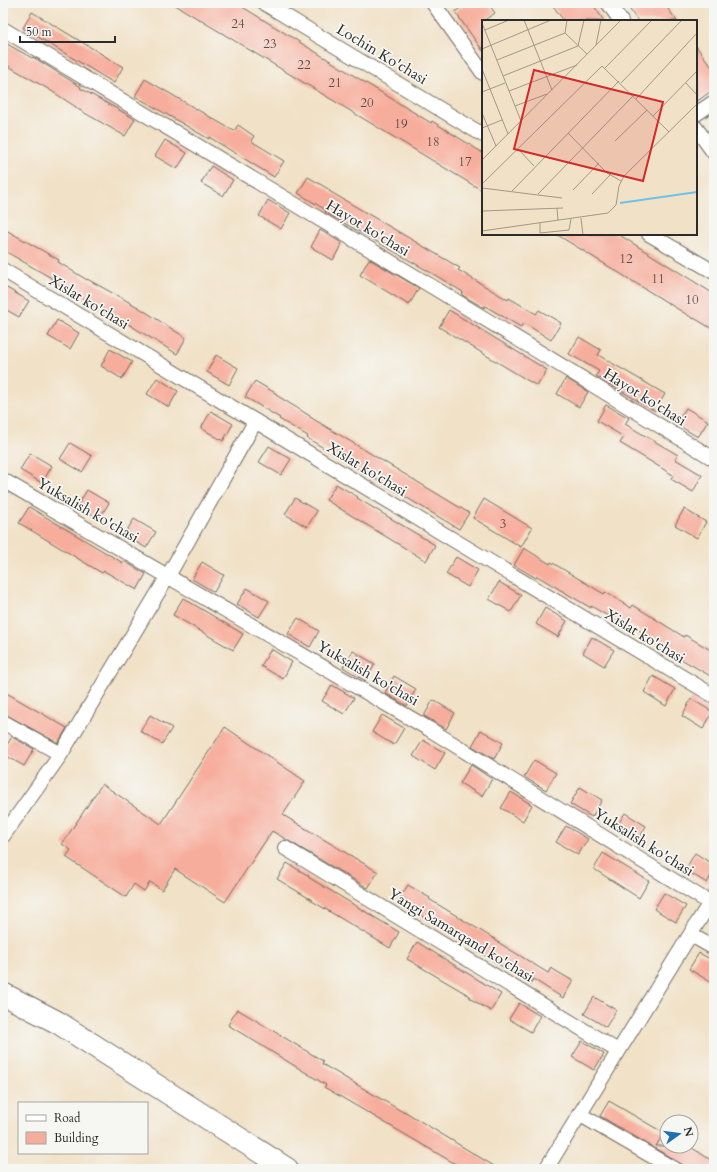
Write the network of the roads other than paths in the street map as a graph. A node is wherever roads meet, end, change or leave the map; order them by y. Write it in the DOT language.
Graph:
graph roads {
  1 [pos="264,3"];
  2 [pos="433,3"];
  3 [pos="608,3"];
  4 [pos="620,20"];
  5 [pos="4,31"];
  6 [pos="482,72"];
  7 [pos="714,102"];
  8 [pos="697,113"];
  9 [pos="697,129"];
  10 [pos="482,134"];
  11 [pos="714,153"];
  12 [pos="651,235"];
  13 [pos="3,270"];
  14 [pos="714,272"];
  15 [pos="255,422"];
  16 [pos="714,459"];
  17 [pos="3,480"];
  18 [pos="168,576"];
  19 [pos="714,696"];
  20 [pos="3,722"];
  21 [pos="61,754"];
  22 [pos="3,836"];
  23 [pos="285,848"];
  24 [pos="712,900"];
  25 [pos="691,935"];
  26 [pos="714,948"];
  27 [pos="3,994"];
  28 [pos="618,1051"];
  29 [pos="579,1114"];
  30 [pos="287,1169"];
  31 [pos="546,1169"];
  32 [pos="674,1169"];
  1 -- 10 [label="street, Lochin Ko'chasi"];
  2 -- 6 [label="street"];
  3 -- 4 [label="street"];
  5 -- 16 [label="street, Hayot ko'chasi"];
  7 -- 8 [label="street"];
  9 -- 11 [label="street"];
  12 -- 14 [label="street"];
  13 -- 15 [label="street, Xislat ko'chasi"];
  15 -- 18 [label="street"];
  15 -- 19 [label="street, Xislat ko'chasi"];
  17 -- 18 [label="street, Yuksalish ko'chasi"];
  18 -- 21 [label="street"];
  18 -- 24 [label="street, Yuksalish ko'chasi"];
  20 -- 21 [label="street"];
  21 -- 22 [label="street"];
  23 -- 28 [label="street, Yangi Samarqand ko'chasi"];
  24 -- 25 [label="street"];
  25 -- 26 [label="street"];
  25 -- 28 [label="street"];
  27 -- 30 [label="main road"];
  28 -- 29 [label="street"];
  29 -- 31 [label="street"];
  29 -- 32 [label="street"];
}
